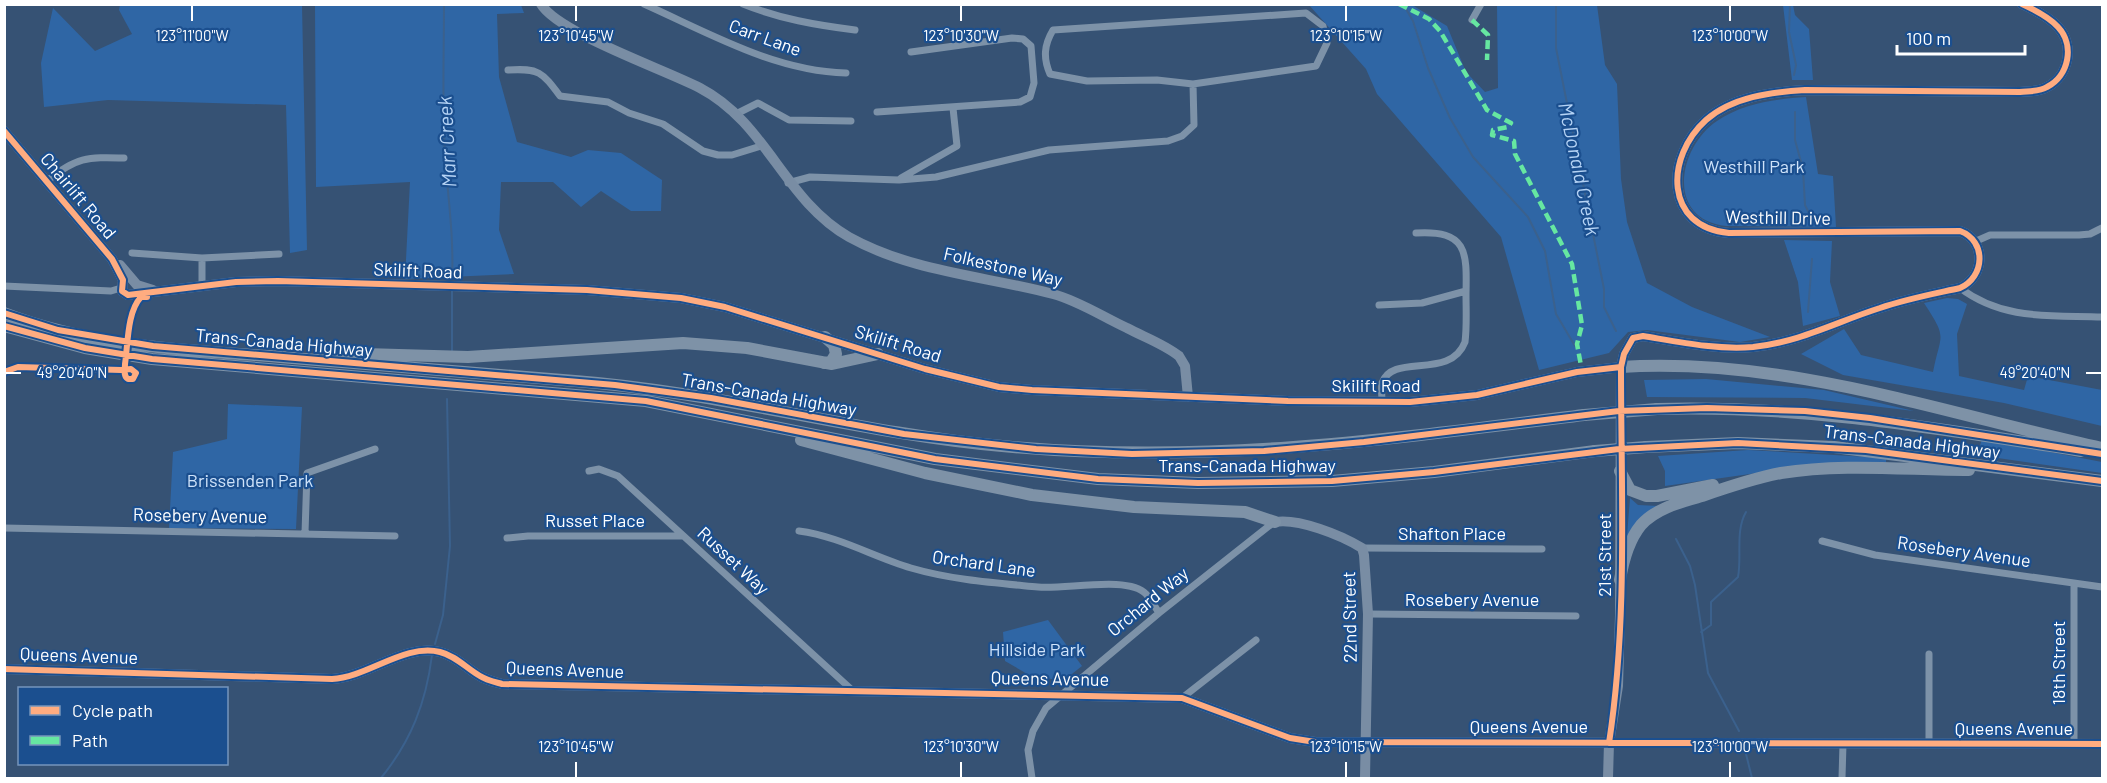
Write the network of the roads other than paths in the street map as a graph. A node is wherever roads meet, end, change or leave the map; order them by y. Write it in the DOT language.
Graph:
graph roads {
  1 [pos="541,4"];
  2 [pos="644,4"];
  3 [pos="743,4"];
  4 [pos="1481,4"];
  5 [pos="2022,4"];
  6 [pos="1472,20"];
  7 [pos="855,30"];
  8 [pos="911,52"];
  9 [pos="508,70"];
  10 [pos="846,73"];
  11 [pos="1193,84"];
  12 [pos="953,108"];
  13 [pos="877,112"];
  14 [pos="738,113"];
  15 [pos="851,121"];
  16 [pos="4,131"];
  17 [pos="764,145"];
  18 [pos="124,158"];
  19 [pos="899,180"];
  20 [pos="47,181"];
  21 [pos="789,183"];
  22 [pos="2103,228"];
  23 [pos="1416,234"];
  24 [pos="1974,242"];
  25 [pos="132,253"];
  26 [pos="279,254"];
  27 [pos="202,258"];
  28 [pos="4,286"];
  29 [pos="129,286"];
  30 [pos="202,286"];
  31 [pos="1960,288"];
  32 [pos="1466,291"];
  33 [pos="1379,305"];
  34 [pos="4,312"];
  35 [pos="2103,317"];
  36 [pos="4,326"];
  37 [pos="825,337"];
  38 [pos="186,350"];
  39 [pos="878,354"];
  40 [pos="822,363"];
  41 [pos="1622,367"];
  42 [pos="1188,397"];
  43 [pos="1382,402"];
  44 [pos="709,411"];
  45 [pos="2103,448"];
  46 [pos="375,449"];
  47 [pos="2103,454"];
  48 [pos="2016,470"];
  49 [pos="589,471"];
  50 [pos="1620,471"];
  51 [pos="1782,473"];
  52 [pos="2103,481"];
  53 [pos="1275,522"];
  54 [pos="4,528"];
  55 [pos="799,531"];
  56 [pos="305,533"];
  57 [pos="395,536"];
  58 [pos="683,536"];
  59 [pos="507,538"];
  60 [pos="1822,541"];
  61 [pos="1362,548"];
  62 [pos="1542,549"];
  63 [pos="1620,580"];
  64 [pos="2074,583"];
  65 [pos="2103,587"];
  66 [pos="1159,613"];
  67 [pos="1368,614"];
  68 [pos="1576,616"];
  69 [pos="1256,639"];
  70 [pos="1929,654"];
  71 [pos="4,669"];
  72 [pos="852,690"];
  73 [pos="1058,695"];
  74 [pos="1182,698"];
  75 [pos="1365,741"];
  76 [pos="1609,743"];
  77 [pos="1843,744"];
  78 [pos="1929,744"];
  79 [pos="2074,744"];
  80 [pos="2103,744"];
  81 [pos="1032,778"];
  82 [pos="1365,778"];
  83 [pos="1608,778"];
  84 [pos="1842,778"];
  1 -- 14 [label="street, Folkestone Way"];
  2 -- 10 [label="street, Carr Lane"];
  3 -- 7 [label="street"];
  4 -- 6 [label="street"];
  5 -- 24 [label="street, Westhill Drive"];
  8 -- 12 [label="street"];
  9 -- 17 [label="street"];
  11 -- 11 [label="street"];
  11 -- 19 [label="street"];
  12 -- 13 [label="street"];
  12 -- 19 [label="street"];
  14 -- 15 [label="street"];
  14 -- 17 [label="street, Folkestone Way"];
  16 -- 20 [label="street, Chairlift Road"];
  17 -- 21 [label="street, Folkestone Way"];
  18 -- 20 [label="street"];
  19 -- 21 [label="street"];
  20 -- 29 [label="street, Chairlift Road"];
  21 -- 42 [label="street, Folkestone Way"];
  22 -- 24 [label="street"];
  23 -- 32 [label="street"];
  24 -- 31 [label="street"];
  25 -- 27 [label="street"];
  26 -- 27 [label="street"];
  27 -- 30 [label="street"];
  28 -- 29 [label="street"];
  29 -- 30 [label="street, Skilift Road"];
  30 -- 37 [label="street, Skilift Road"];
  31 -- 35 [label="street"];
  31 -- 41 [label="street"];
  32 -- 33 [label="street"];
  32 -- 43 [label="street"];
  34 -- 38 [label="highway, Trans-Canada Highway"];
  36 -- 44 [label="highway, Trans-Canada Highway"];
  37 -- 39 [label="street, Skilift Road"];
  37 -- 40 [label="highway"];
  38 -- 40 [label="highway"];
  38 -- 47 [label="highway, Trans-Canada Highway, bridge"];
  39 -- 40 [label="highway"];
  39 -- 42 [label="street, Skilift Road"];
  41 -- 43 [label="street, Skilift Road"];
  41 -- 45 [label="highway"];
  41 -- 50 [label="street, 21st Street"];
  42 -- 43 [label="street, Skilift Road"];
  44 -- 48 [label="highway, Trans-Canada Highway, bridge"];
  44 -- 53 [label="highway"];
  46 -- 56 [label="street"];
  48 -- 51 [label="highway"];
  48 -- 52 [label="highway, Trans-Canada Highway"];
  49 -- 58 [label="street, Russet Way"];
  50 -- 51 [label="highway"];
  50 -- 63 [label="street, 21st Street"];
  51 -- 63 [label="highway"];
  53 -- 61 [label="street, 22nd Street"];
  53 -- 66 [label="street, Orchard Way"];
  54 -- 56 [label="street, Rosebery Avenue"];
  55 -- 66 [label="street, Orchard Lane"];
  56 -- 57 [label="street, Rosebery Avenue"];
  58 -- 59 [label="street, Russet Place"];
  58 -- 72 [label="street, Russet Way"];
  60 -- 64 [label="street, Rosebery Avenue"];
  61 -- 62 [label="street, Shafton Place"];
  61 -- 67 [label="street, 22nd Street"];
  63 -- 76 [label="street, 21st Street"];
  64 -- 65 [label="street, Rosebery Avenue"];
  64 -- 79 [label="street, 18th Street"];
  66 -- 73 [label="street, Orchard Way"];
  67 -- 68 [label="street, Rosebery Avenue"];
  67 -- 75 [label="street, 22nd Street"];
  69 -- 74 [label="street"];
  70 -- 78 [label="street, Queens Avenue"];
  71 -- 72 [label="street, Queens Avenue"];
  72 -- 73 [label="street, Queens Avenue"];
  73 -- 74 [label="street, Queens Avenue"];
  73 -- 81 [label="street, Orchard Way"];
  74 -- 75 [label="street, Queens Avenue"];
  75 -- 76 [label="street, Queens Avenue"];
  75 -- 82 [label="street, 22nd Street"];
  76 -- 77 [label="street, Queens Avenue"];
  76 -- 83 [label="street, 21st Street"];
  77 -- 78 [label="street, Queens Avenue"];
  77 -- 84 [label="street"];
  78 -- 79 [label="street, Queens Avenue"];
  79 -- 80 [label="street, Queens Avenue"];
}
